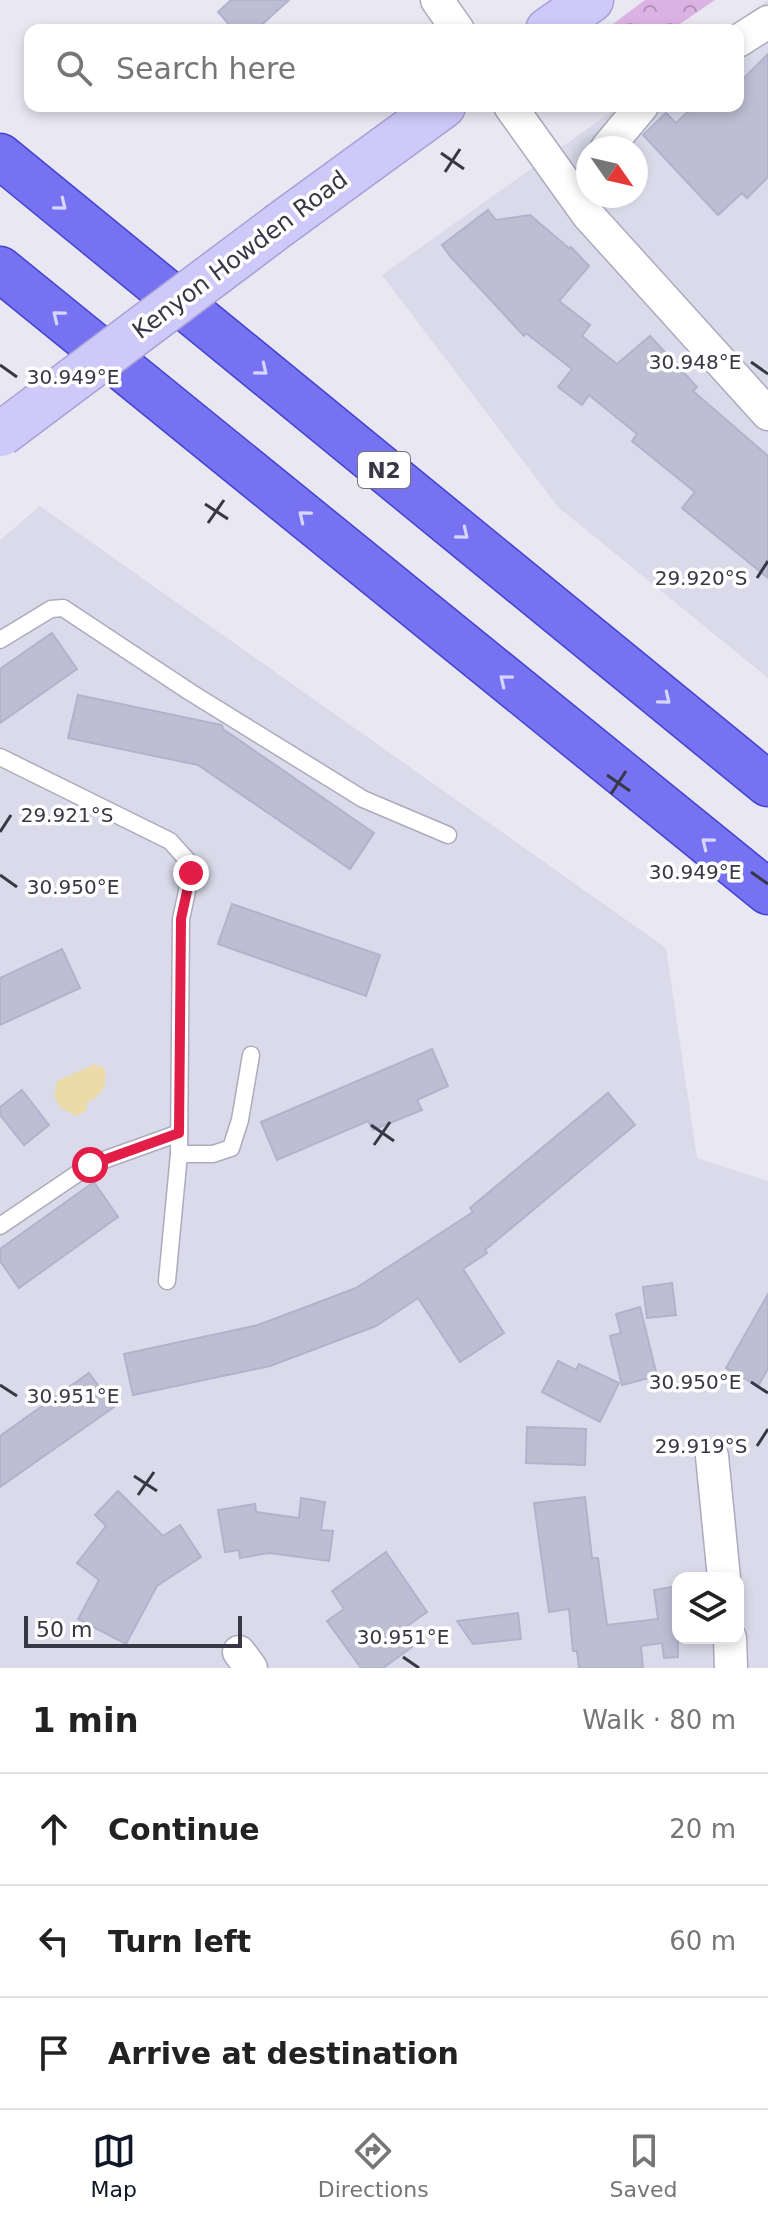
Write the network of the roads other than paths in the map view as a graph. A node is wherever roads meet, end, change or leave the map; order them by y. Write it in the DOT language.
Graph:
graph roads {
  1 [pos="437,0"];
  2 [pos="591,0"];
  3 [pos="768,22"];
  4 [pos="454,24"];
  5 [pos="557,24"];
  6 [pos="744,37"];
  7 [pos="435,112"];
  8 [pos="516,112"];
  9 [pos="637,112"];
  10 [pos="617,136"];
  11 [pos="0,156"];
  12 [pos="576,177"];
  13 [pos="586,208"];
  14 [pos="0,269"];
  15 [pos="768,414"];
  16 [pos="0,434"];
  17 [pos="0,640"];
  18 [pos="0,757"];
  19 [pos="768,784"];
  20 [pos="448,835"];
  21 [pos="768,892"];
  22 [pos="251,1055"];
  23 [pos="179,1133"];
  24 [pos="179,1154"];
  25 [pos="0,1226"];
  26 [pos="167,1281"];
  27 [pos="712,1456"];
  28 [pos="723,1572"];
  29 [pos="730,1644"];
  30 [pos="731,1668"];
  1 -- 4 [label="street"];
  2 -- 5 [label="street"];
  3 -- 6 [label="street"];
  7 -- 16 [label="street, Kenyon Howden Road, bridge"];
  8 -- 12 [label="street"];
  9 -- 10 [label="street"];
  11 -- 19 [label="highway, N2, one-way"];
  13 -- 15 [label="street"];
  21 -- 14 [label="highway, one-way"];
  17 -- 20 [label="lane"];
  18 -- 23 [label="lane"];
  22 -- 24 [label="lane"];
  23 -- 24 [label="lane"];
  23 -- 25 [label="lane"];
  24 -- 26 [label="lane"];
  27 -- 28 [label="street"];
  29 -- 30 [label="street"];
}
